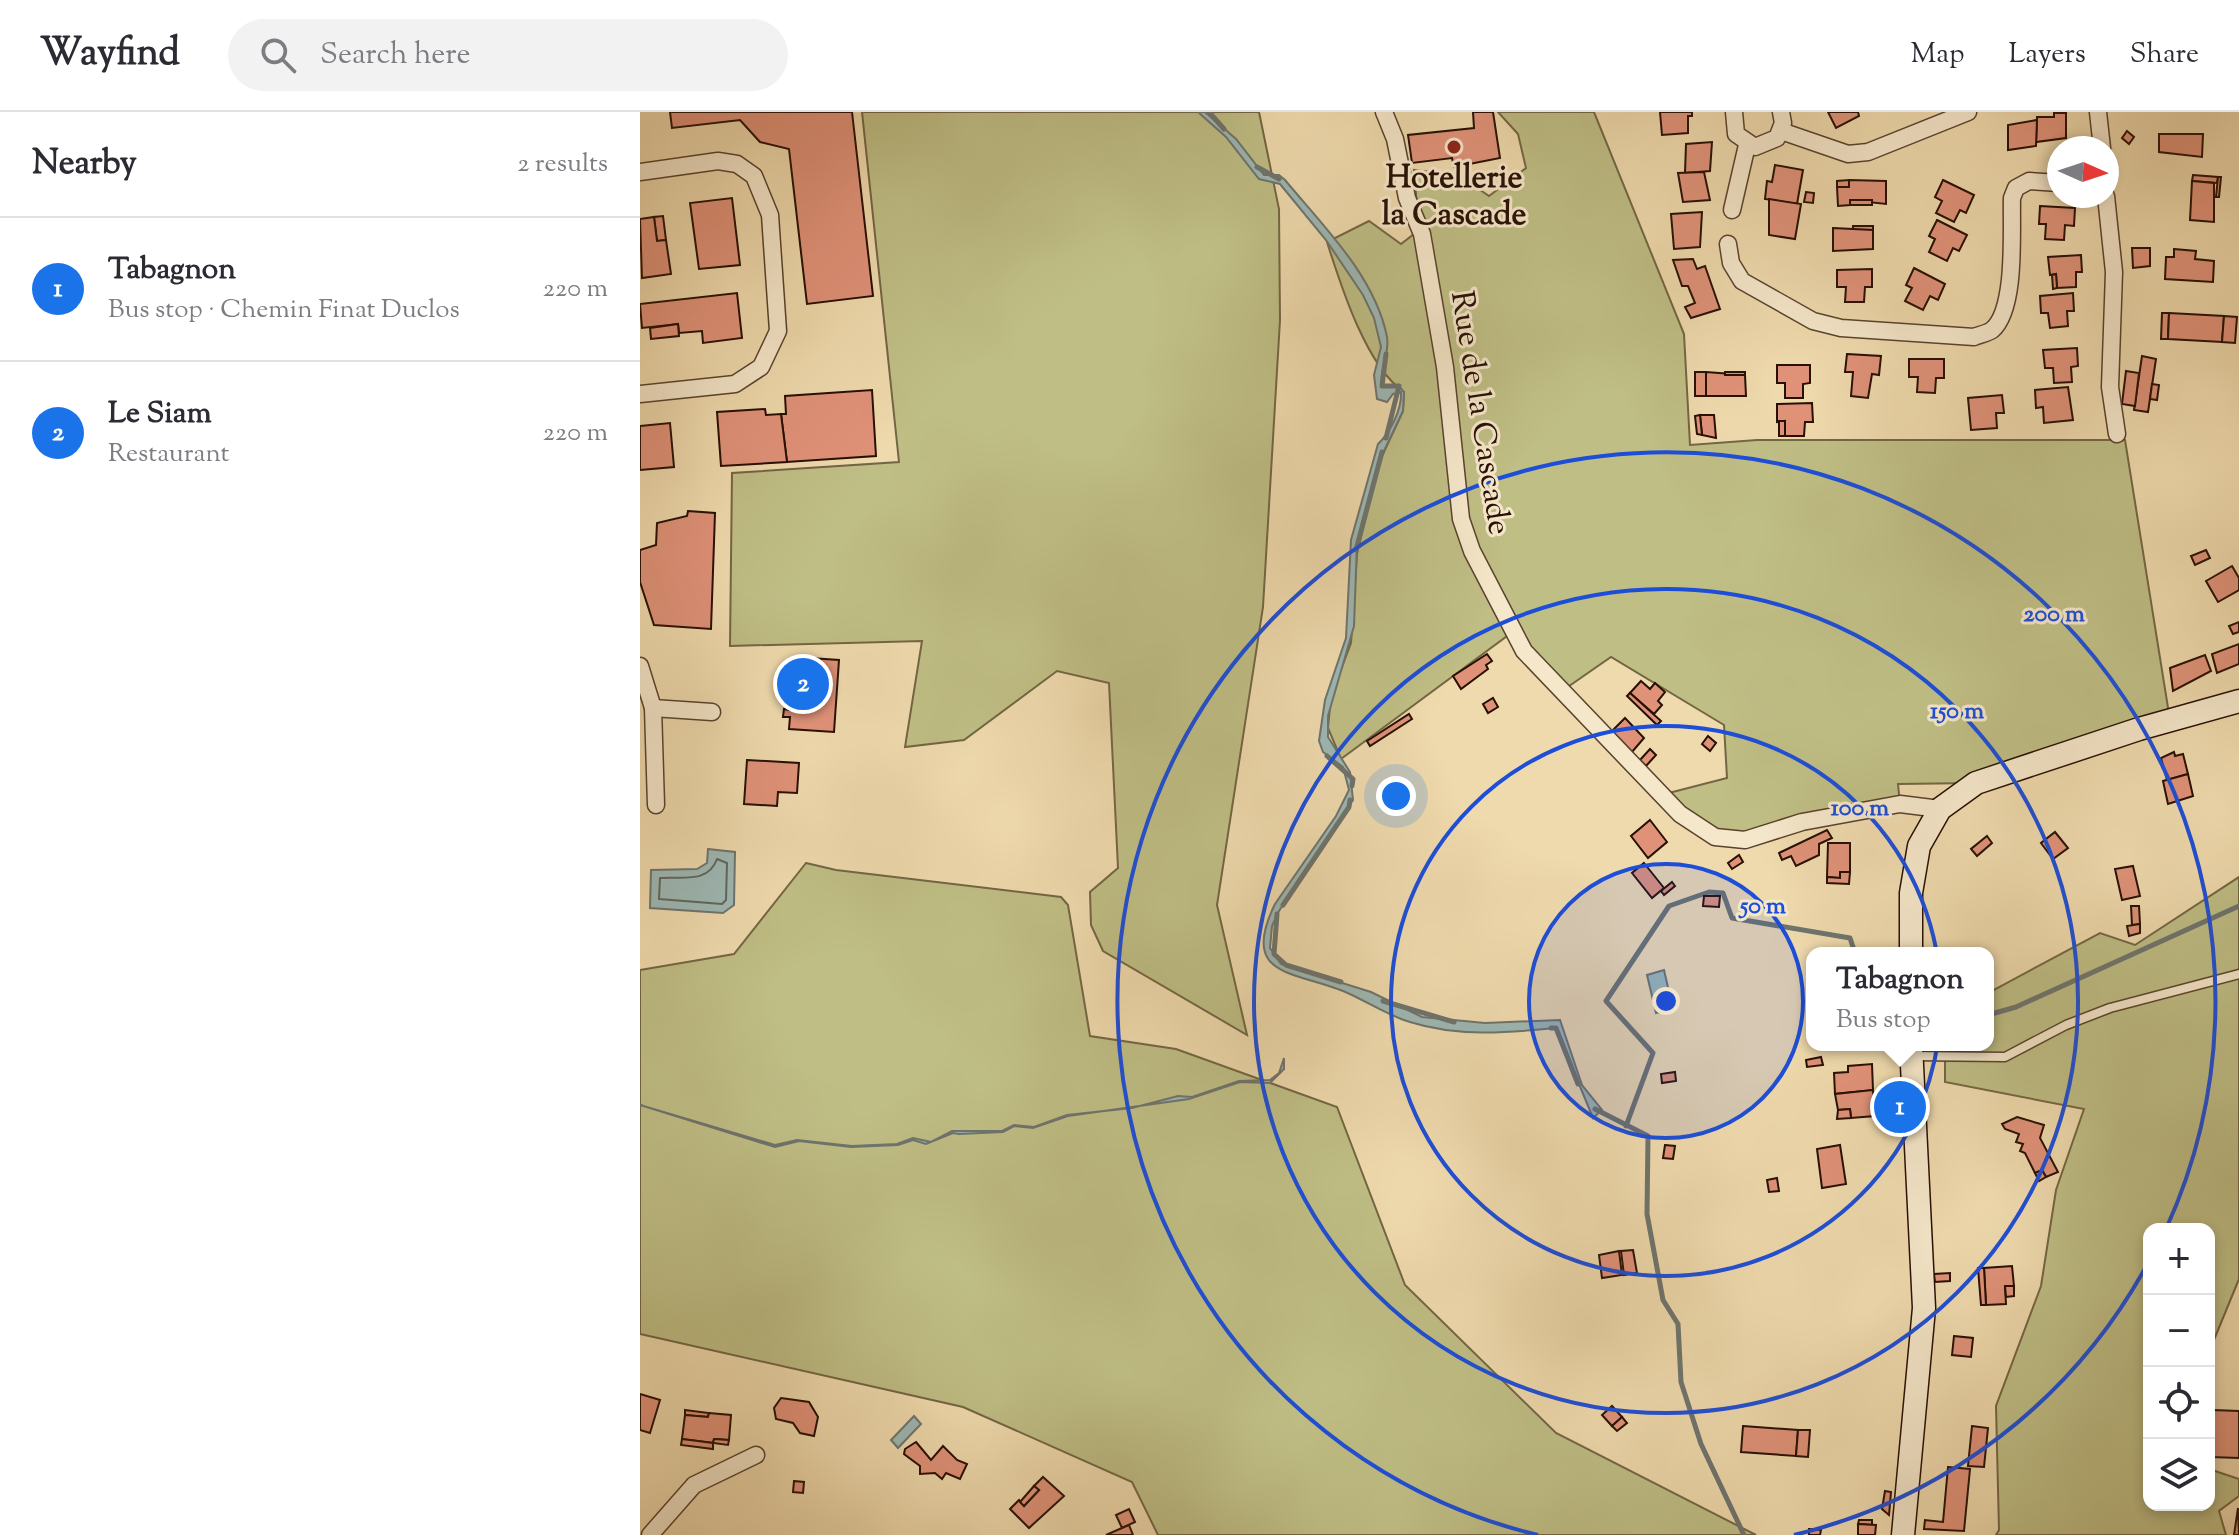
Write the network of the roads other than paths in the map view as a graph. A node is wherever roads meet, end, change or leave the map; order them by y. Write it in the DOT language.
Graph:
graph roads {
  1 [pos="1384,112"];
  2 [pos="1734,112"];
  3 [pos="1781,112"];
  4 [pos="1968,112"];
  5 [pos="2098,112"];
  6 [pos="1781,131"];
  7 [pos="2101,136"];
  8 [pos="1747,145"];
  9 [pos="640,172"];
  10 [pos="2047,182"];
  11 [pos="2107,208"];
  12 [pos="1732,210"];
  13 [pos="1728,244"];
  14 [pos="640,394"];
  15 [pos="2117,434"];
  16 [pos="640,666"];
  17 [pos="2239,701"];
  18 [pos="653,708"];
  19 [pos="712,712"];
  20 [pos="656,805"];
  21 [pos="1940,809"];
  22 [pos="1911,947"];
  23 [pos="2239,974"];
  24 [pos="1911,1051"];
  25 [pos="1924,1051"];
  26 [pos="756,1455"];
  27 [pos="650,1535"];
  28 [pos="1903,1535"];
  1 -- 21 [label="street, Rue de la Cascade"];
  2 -- 8 [label="street"];
  3 -- 6 [label="street"];
  4 -- 6 [label="street"];
  5 -- 7 [label="street"];
  6 -- 8 [label="street"];
  8 -- 12 [label="street"];
  9 -- 14 [label="street"];
  10 -- 13 [label="street"];
  11 -- 15 [label="street"];
  16 -- 18 [label="street"];
  17 -- 21 [label="main road"];
  18 -- 19 [label="street"];
  18 -- 20 [label="street"];
  21 -- 22 [label="main road"];
  23 -- 25 [label="lane"];
  24 -- 28 [label="main road"];
  26 -- 27 [label="street"];
}
